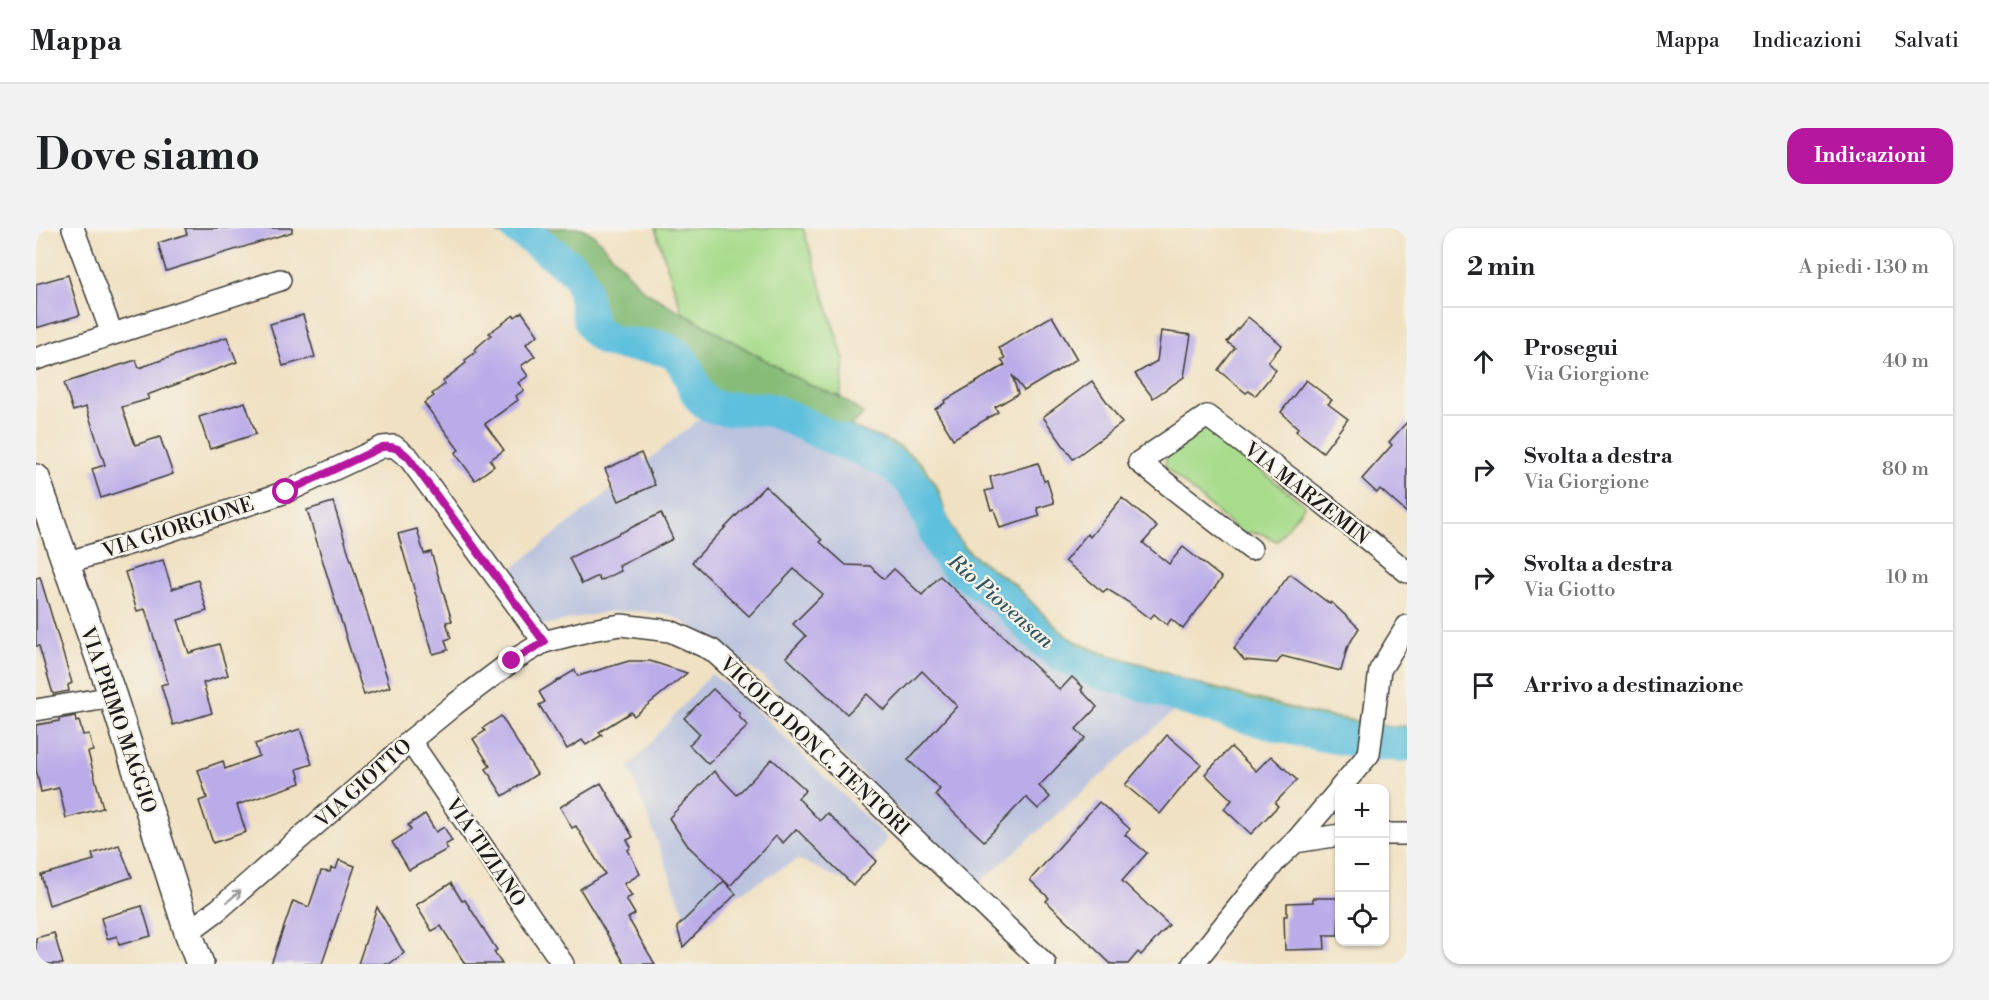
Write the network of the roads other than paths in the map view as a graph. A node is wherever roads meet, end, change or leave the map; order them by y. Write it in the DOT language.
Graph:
graph roads {
  1 [pos="73,228"];
  2 [pos="280,280"];
  3 [pos="112,334"];
  4 [pos="36,359"];
  5 [pos="36,478"];
  6 [pos="1251,549"];
  7 [pos="65,563"];
  8 [pos="1407,572"];
  9 [pos="1407,626"];
  10 [pos="544,642"];
  11 [pos="113,697"];
  12 [pos="36,710"];
  13 [pos="410,741"];
  14 [pos="1344,784"];
  15 [pos="1335,795"];
  16 [pos="1389,834"];
  17 [pos="1407,834"];
  18 [pos="1335,836"];
  19 [pos="1295,842"];
  20 [pos="188,932"];
  21 [pos="200,964"];
  22 [pos="563,964"];
  23 [pos="1045,964"];
  24 [pos="1193,964"];
  1 -- 3 [label="street"];
  2 -- 3 [label="street"];
  3 -- 4 [label="street"];
  5 -- 7 [label="street, VIA PRIMO MAGGIO"];
  6 -- 8 [label="street, VIA MARZEMIN"];
  7 -- 10 [label="street, VIA GIORGIONE"];
  7 -- 11 [label="street, VIA PRIMO MAGGIO"];
  9 -- 14 [label="street"];
  10 -- 13 [label="street, VIA GIOTTO"];
  10 -- 23 [label="street, VICOLO DON C. TENTORI"];
  11 -- 12 [label="street"];
  11 -- 20 [label="street, VIA PRIMO MAGGIO"];
  20 -- 13 [label="street, VIA GIOTTO, one-way"];
  13 -- 22 [label="street, VIA TIZIANO"];
  15 -- 19 [label="street"];
  16 -- 17 [label="street"];
  18 -- 19 [label="street"];
  19 -- 24 [label="street"];
  20 -- 21 [label="street, VIA PRIMO MAGGIO"];
}
